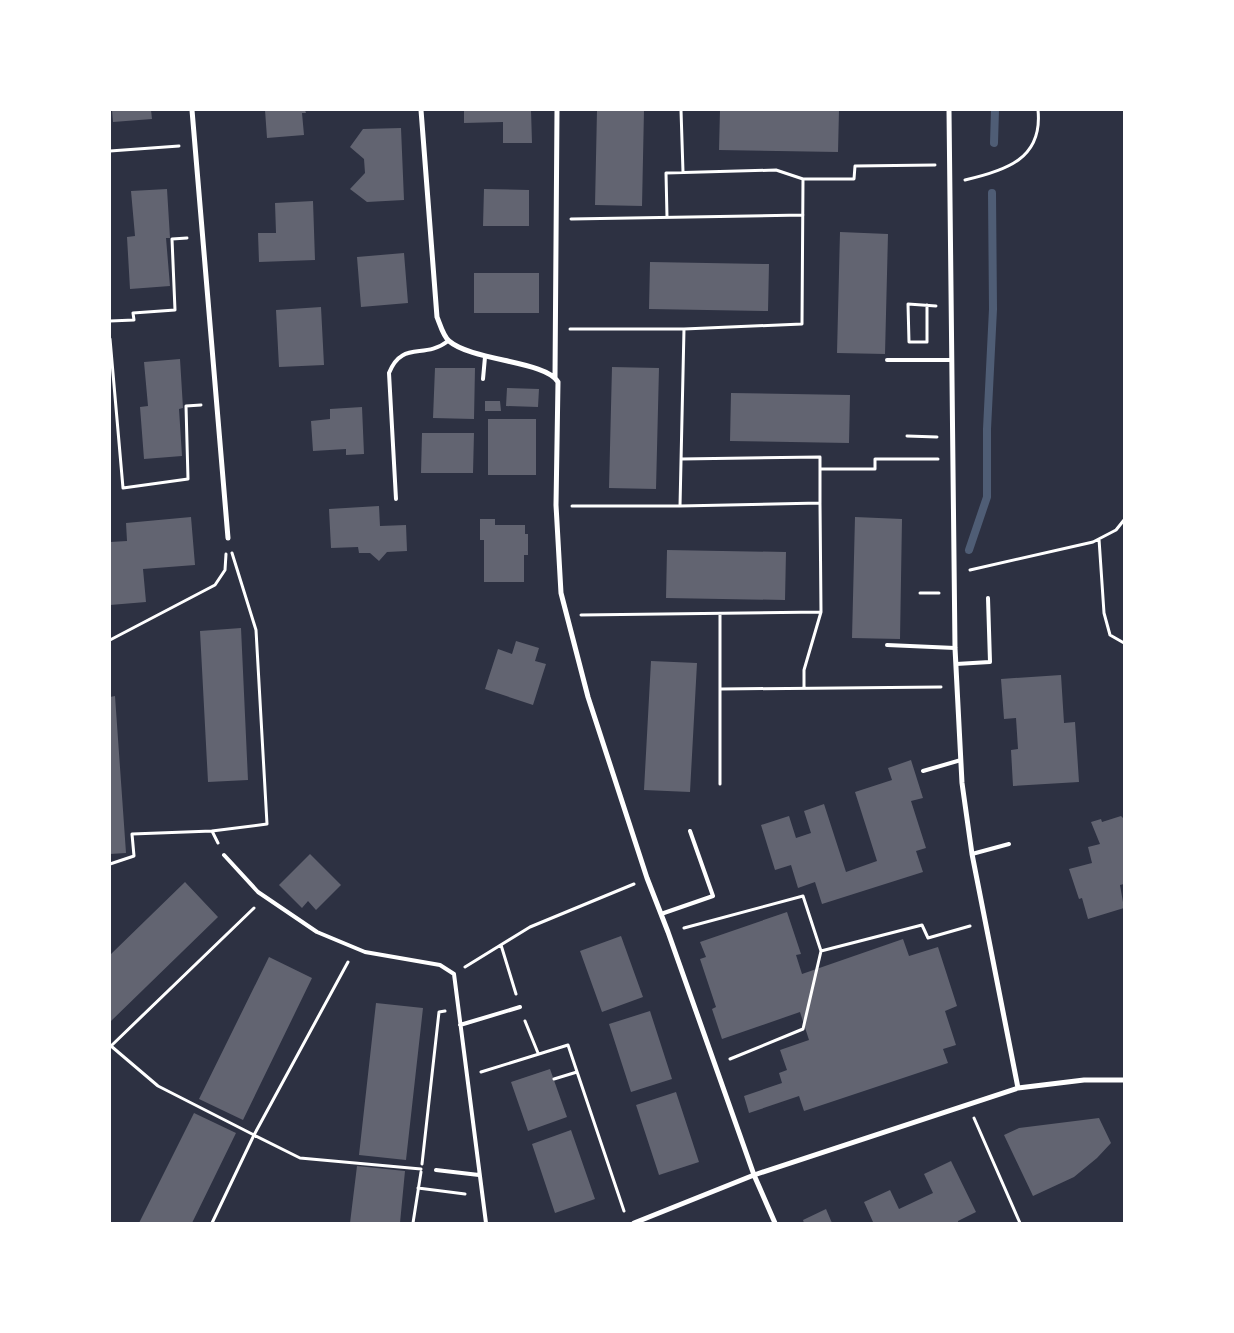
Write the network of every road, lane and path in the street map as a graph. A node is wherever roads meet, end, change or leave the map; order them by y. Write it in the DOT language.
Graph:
graph roads {
  1 [pos="192,110"];
  2 [pos="421,110"];
  3 [pos="557,110"];
  4 [pos="681,110"];
  5 [pos="949,110"];
  6 [pos="1038,110"];
  7 [pos="195,145"];
  8 [pos="110,150"];
  9 [pos="949,165"];
  10 [pos="683,172"];
  11 [pos="803,179"];
  12 [pos="948,184"];
  13 [pos="803,215"];
  14 [pos="667,217"];
  15 [pos="557,219"];
  16 [pos="203,237"];
  17 [pos="925,305"];
  18 [pos="110,321"];
  19 [pos="557,329"];
  20 [pos="684,329"];
  21 [pos="110,339"];
  22 [pos="448,341"];
  23 [pos="484,356"];
  24 [pos="887,360"];
  25 [pos="951,360"];
  26 [pos="555,377"];
  27 [pos="482,379"];
  28 [pos="217,404"];
  29 [pos="907,436"];
  30 [pos="938,437"];
  31 [pos="952,458"];
  32 [pos="681,459"];
  33 [pos="820,469"];
  34 [pos="396,499"];
  35 [pos="820,504"];
  36 [pos="556,506"];
  37 [pos="680,506"];
  38 [pos="1124,520"];
  39 [pos="228,538"];
  40 [pos="1099,539"];
  41 [pos="954,574"];
  42 [pos="988,598"];
  43 [pos="820,612"];
  44 [pos="720,614"];
  45 [pos="567,618"];
  46 [pos="110,640"];
  47 [pos="1124,643"];
  48 [pos="887,645"];
  49 [pos="955,648"];
  50 [pos="956,664"];
  51 [pos="942,687"];
  52 [pos="804,688"];
  53 [pos="721,689"];
  54 [pos="961,760"];
  55 [pos="922,771"];
  56 [pos="720,784"];
  57 [pos="212,831"];
  58 [pos="690,831"];
  59 [pos="1009,844"];
  60 [pos="224,854"];
  61 [pos="972,854"];
  62 [pos="110,864"];
  63 [pos="647,878"];
  64 [pos="265,897"];
  65 [pos="661,914"];
  66 [pos="985,921"];
  67 [pos="668,932"];
  68 [pos="501,945"];
  69 [pos="356,948"];
  70 [pos="821,951"];
  71 [pos="508,968"];
  72 [pos="454,974"];
  73 [pos="520,1007"];
  74 [pos="458,1009"];
  75 [pos="460,1025"];
  76 [pos="715,1065"];
  77 [pos="577,1072"];
  78 [pos="467,1076"];
  79 [pos="554,1078"];
  80 [pos="1124,1080"];
  81 [pos="1018,1088"];
  82 [pos="974,1117"];
  83 [pos="254,1135"];
  84 [pos="421,1169"];
  85 [pos="436,1170"];
  86 [pos="479,1175"];
  87 [pos="754,1175"];
  88 [pos="418,1188"];
  89 [pos="465,1194"];
  90 [pos="627,1217"];
  91 [pos="212,1223"];
  92 [pos="414,1223"];
  93 [pos="486,1223"];
  94 [pos="634,1223"];
  95 [pos="775,1223"];
  96 [pos="1020,1223"];
  1 -- 7 [label="street"];
  2 -- 22 [label="street"];
  3 -- 15 [label="street"];
  4 -- 10 [label="path"];
  5 -- 9 [label="street"];
  6 -- 12 [label="path"];
  7 -- 8 [label="path"];
  7 -- 16 [label="street"];
  9 -- 11 [label="path"];
  9 -- 12 [label="street"];
  10 -- 11 [label="path"];
  10 -- 14 [label="path"];
  11 -- 13 [label="path"];
  12 -- 25 [label="street"];
  13 -- 14 [label="path"];
  13 -- 20 [label="path"];
  14 -- 15 [label="path"];
  15 -- 19 [label="street"];
  16 -- 18 [label="path"];
  16 -- 28 [label="street"];
  17 -- 17 [label="path"];
  19 -- 20 [label="path"];
  19 -- 26 [label="street"];
  20 -- 32 [label="path"];
  21 -- 28 [label="path"];
  22 -- 23 [label="street"];
  22 -- 34 [label="lane"];
  23 -- 26 [label="street"];
  23 -- 27 [label="lane"];
  24 -- 25 [label="lane"];
  25 -- 31 [label="street"];
  26 -- 36 [label="street"];
  28 -- 39 [label="street"];
  29 -- 30 [label="path"];
  31 -- 33 [label="path"];
  31 -- 41 [label="street"];
  32 -- 33 [label="path"];
  32 -- 37 [label="path"];
  33 -- 35 [label="path"];
  35 -- 37 [label="path"];
  35 -- 43 [label="path"];
  36 -- 37 [label="path"];
  36 -- 45 [label="street"];
  38 -- 40 [label="path"];
  39 -- 46 [label="path"];
  39 -- 57 [label="path"];
  40 -- 41 [label="path"];
  40 -- 47 [label="path"];
  41 -- 49 [label="street"];
  42 -- 50 [label="lane"];
  43 -- 44 [label="path"];
  43 -- 52 [label="path"];
  44 -- 45 [label="path"];
  44 -- 53 [label="path"];
  45 -- 63 [label="street"];
  48 -- 49 [label="lane"];
  49 -- 50 [label="street"];
  50 -- 54 [label="street"];
  51 -- 52 [label="path"];
  52 -- 53 [label="path"];
  53 -- 56 [label="path"];
  54 -- 55 [label="lane"];
  54 -- 61 [label="street"];
  57 -- 60 [label="path"];
  57 -- 62 [label="path"];
  58 -- 65 [label="lane"];
  59 -- 61 [label="lane"];
  60 -- 64 [label="lane"];
  61 -- 66 [label="street"];
  63 -- 65 [label="street"];
  63 -- 68 [label="path"];
  64 -- 69 [label="lane"];
  64 -- 83 [label="path"];
  65 -- 67 [label="street"];
  66 -- 70 [label="path"];
  66 -- 81 [label="street"];
  67 -- 70 [label="path"];
  67 -- 76 [label="street"];
  68 -- 71 [label="path"];
  68 -- 72 [label="path"];
  69 -- 72 [label="lane"];
  69 -- 83 [label="path"];
  70 -- 76 [label="path"];
  72 -- 74 [label="lane"];
  73 -- 75 [label="lane"];
  74 -- 75 [label="lane"];
  74 -- 84 [label="path"];
  75 -- 78 [label="lane"];
  76 -- 87 [label="street"];
  77 -- 78 [label="path"];
  77 -- 79 [label="path"];
  77 -- 90 [label="path"];
  78 -- 86 [label="lane"];
  80 -- 81 [label="street"];
  81 -- 87 [label="street"];
  82 -- 96 [label="path"];
  83 -- 84 [label="path"];
  83 -- 91 [label="path"];
  84 -- 88 [label="path"];
  85 -- 86 [label="lane"];
  86 -- 93 [label="lane"];
  87 -- 94 [label="street"];
  87 -- 95 [label="street"];
  88 -- 89 [label="path"];
  88 -- 92 [label="path"];
}
